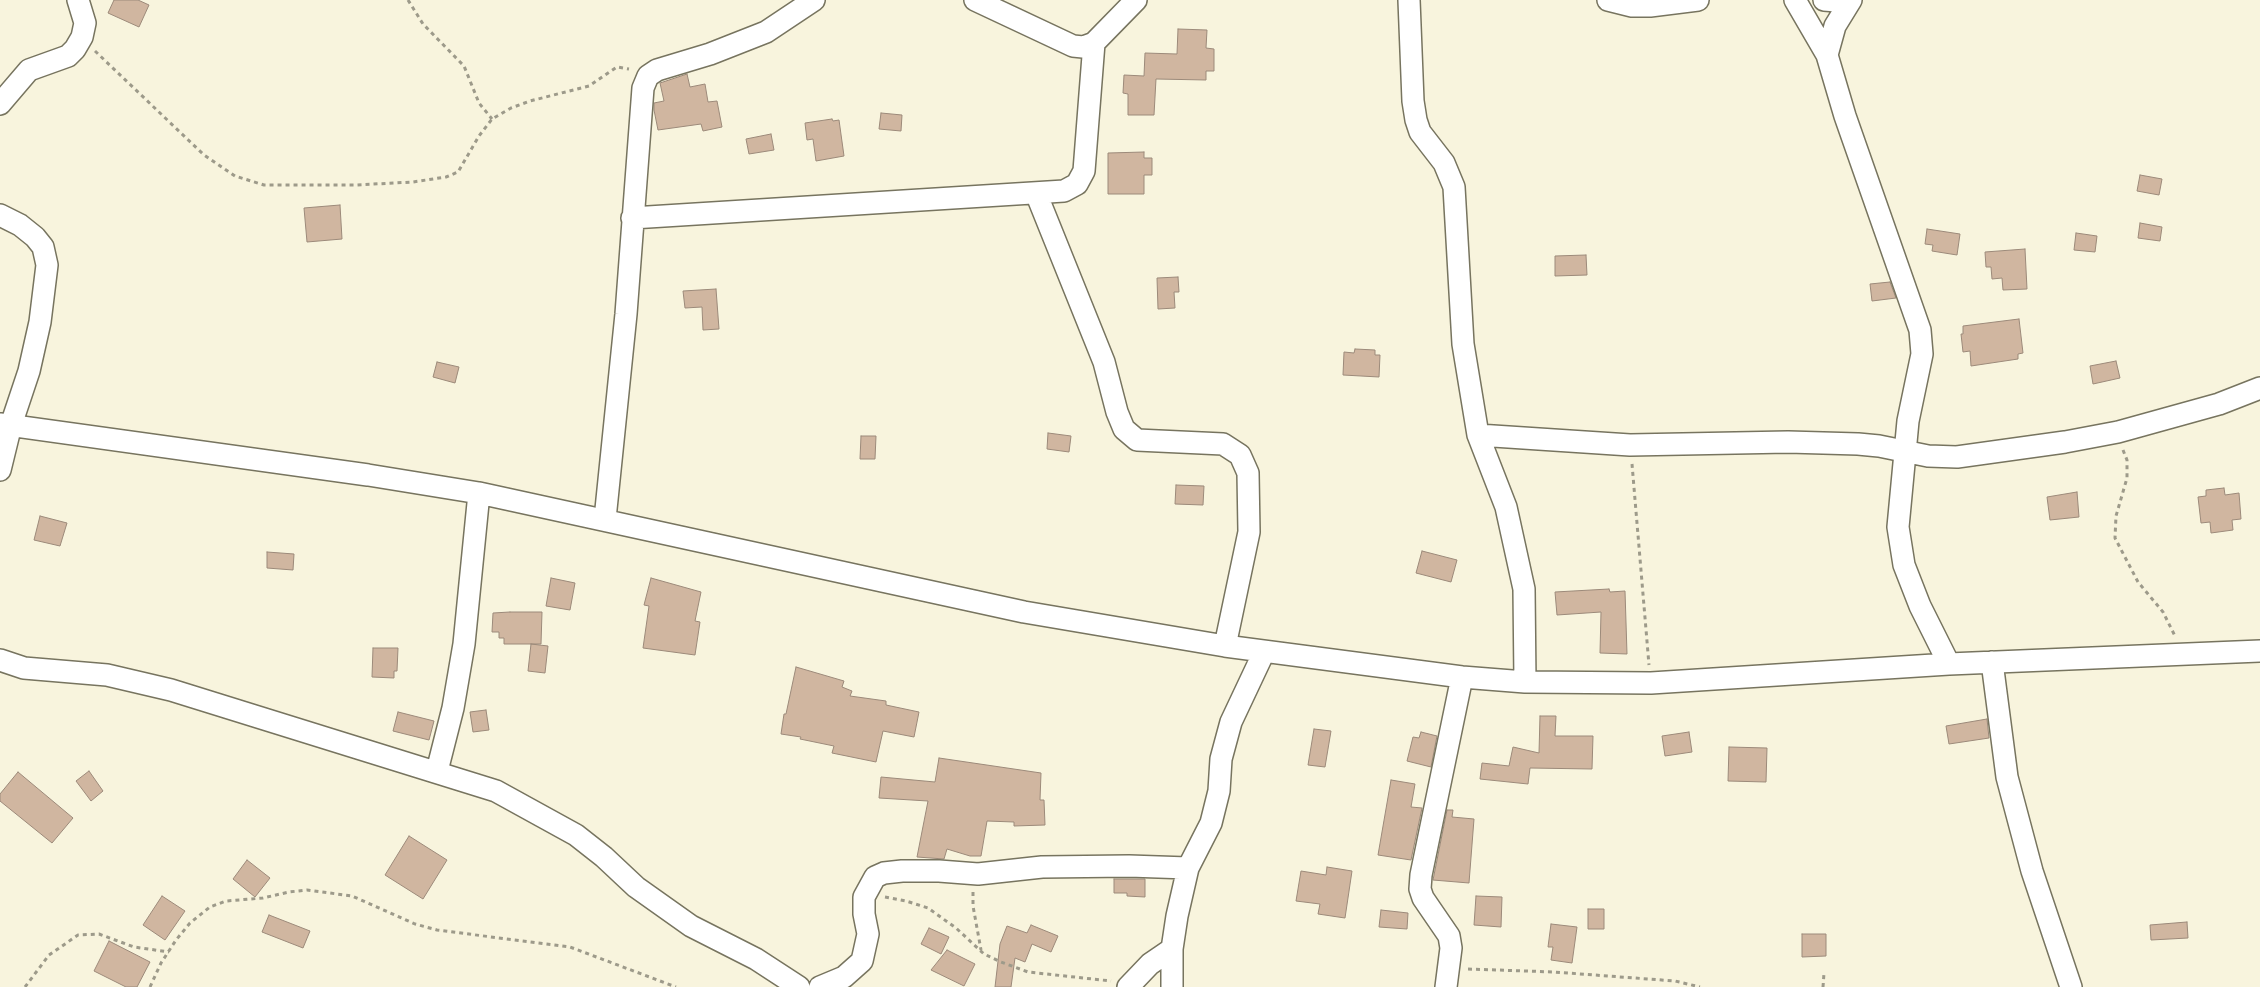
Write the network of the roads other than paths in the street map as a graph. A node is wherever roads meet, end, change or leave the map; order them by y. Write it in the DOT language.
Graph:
graph roads {
  1 [pos="78,0"];
  2 [pos="814,0"];
  3 [pos="975,0"];
  4 [pos="1136,0"];
  5 [pos="1409,0"];
  6 [pos="1608,0"];
  7 [pos="1698,0"];
  8 [pos="1795,0"];
  9 [pos="1824,0"];
  10 [pos="1850,1"];
  11 [pos="1094,43"];
  12 [pos="1826,54"];
  13 [pos="0,104"];
  14 [pos="1036,193"];
  15 [pos="0,216"];
  16 [pos="632,218"];
  17 [pos="2260,388"];
  18 [pos="6,424"];
  19 [pos="1478,435"];
  20 [pos="1904,452"];
  21 [pos="0,470"];
  22 [pos="479,493"];
  23 [pos="605,519"];
  24 [pos="1225,646"];
  25 [pos="2260,651"];
  26 [pos="1264,652"];
  27 [pos="0,660"];
  28 [pos="1992,662"];
  29 [pos="1949,664"];
  30 [pos="1462,677"];
  31 [pos="1525,682"];
  32 [pos="437,771"];
  33 [pos="1188,868"];
  34 [pos="1172,949"];
  35 [pos="1447,978"];
  36 [pos="799,987"];
  37 [pos="820,987"];
  38 [pos="1128,987"];
  39 [pos="1172,987"];
  40 [pos="2071,987"];
  1 -- 13 [label="street"];
  2 -- 16 [label="street"];
  3 -- 11 [label="street"];
  4 -- 11 [label="street"];
  5 -- 19 [label="street"];
  6 -- 7 [label="street"];
  8 -- 12 [label="street"];
  9 -- 10 [label="street"];
  10 -- 12 [label="street"];
  11 -- 14 [label="street"];
  12 -- 20 [label="street"];
  14 -- 16 [label="street"];
  14 -- 24 [label="street"];
  15 -- 18 [label="street"];
  16 -- 23 [label="street"];
  17 -- 20 [label="street"];
  18 -- 21 [label="street"];
  18 -- 22 [label="street"];
  19 -- 20 [label="street"];
  19 -- 31 [label="street"];
  20 -- 29 [label="street"];
  22 -- 23 [label="street"];
  22 -- 32 [label="street"];
  23 -- 24 [label="street"];
  24 -- 26 [label="street"];
  25 -- 28 [label="street"];
  26 -- 30 [label="street"];
  26 -- 33 [label="street"];
  27 -- 32 [label="street"];
  28 -- 29 [label="street"];
  28 -- 40 [label="street"];
  29 -- 31 [label="street"];
  30 -- 31 [label="street"];
  30 -- 35 [label="street"];
  32 -- 36 [label="street"];
  33 -- 34 [label="street"];
  33 -- 37 [label="street"];
  34 -- 38 [label="street"];
  34 -- 39 [label="street"];
}
